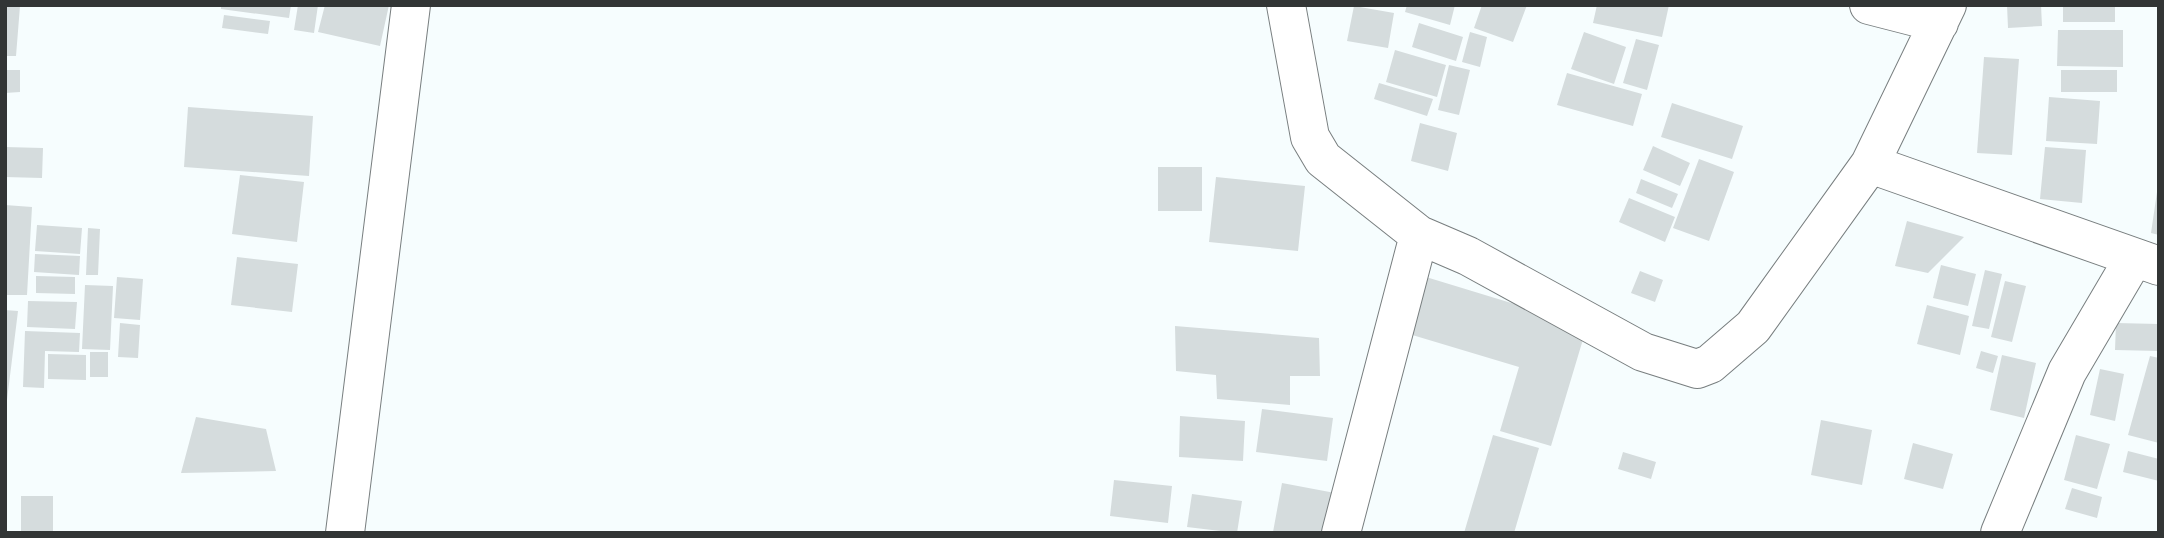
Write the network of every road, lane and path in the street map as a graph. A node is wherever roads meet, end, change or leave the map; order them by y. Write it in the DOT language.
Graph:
graph roads {
  1 [pos="411,5"];
  2 [pos="1286,5"];
  3 [pos="1869,5"];
  4 [pos="1943,14"];
  5 [pos="1870,164"];
  6 [pos="1419,234"];
  7 [pos="2146,262"];
  8 [pos="345,533"];
  9 [pos="1341,533"];
  10 [pos="2000,533"];
  1 -- 8 [label="street"];
  2 -- 6 [label="street"];
  3 -- 4 [label="street"];
  4 -- 5 [label="street"];
  5 -- 6 [label="street"];
  5 -- 7 [label="street"];
  6 -- 9 [label="street"];
  7 -- 10 [label="street"];
}
